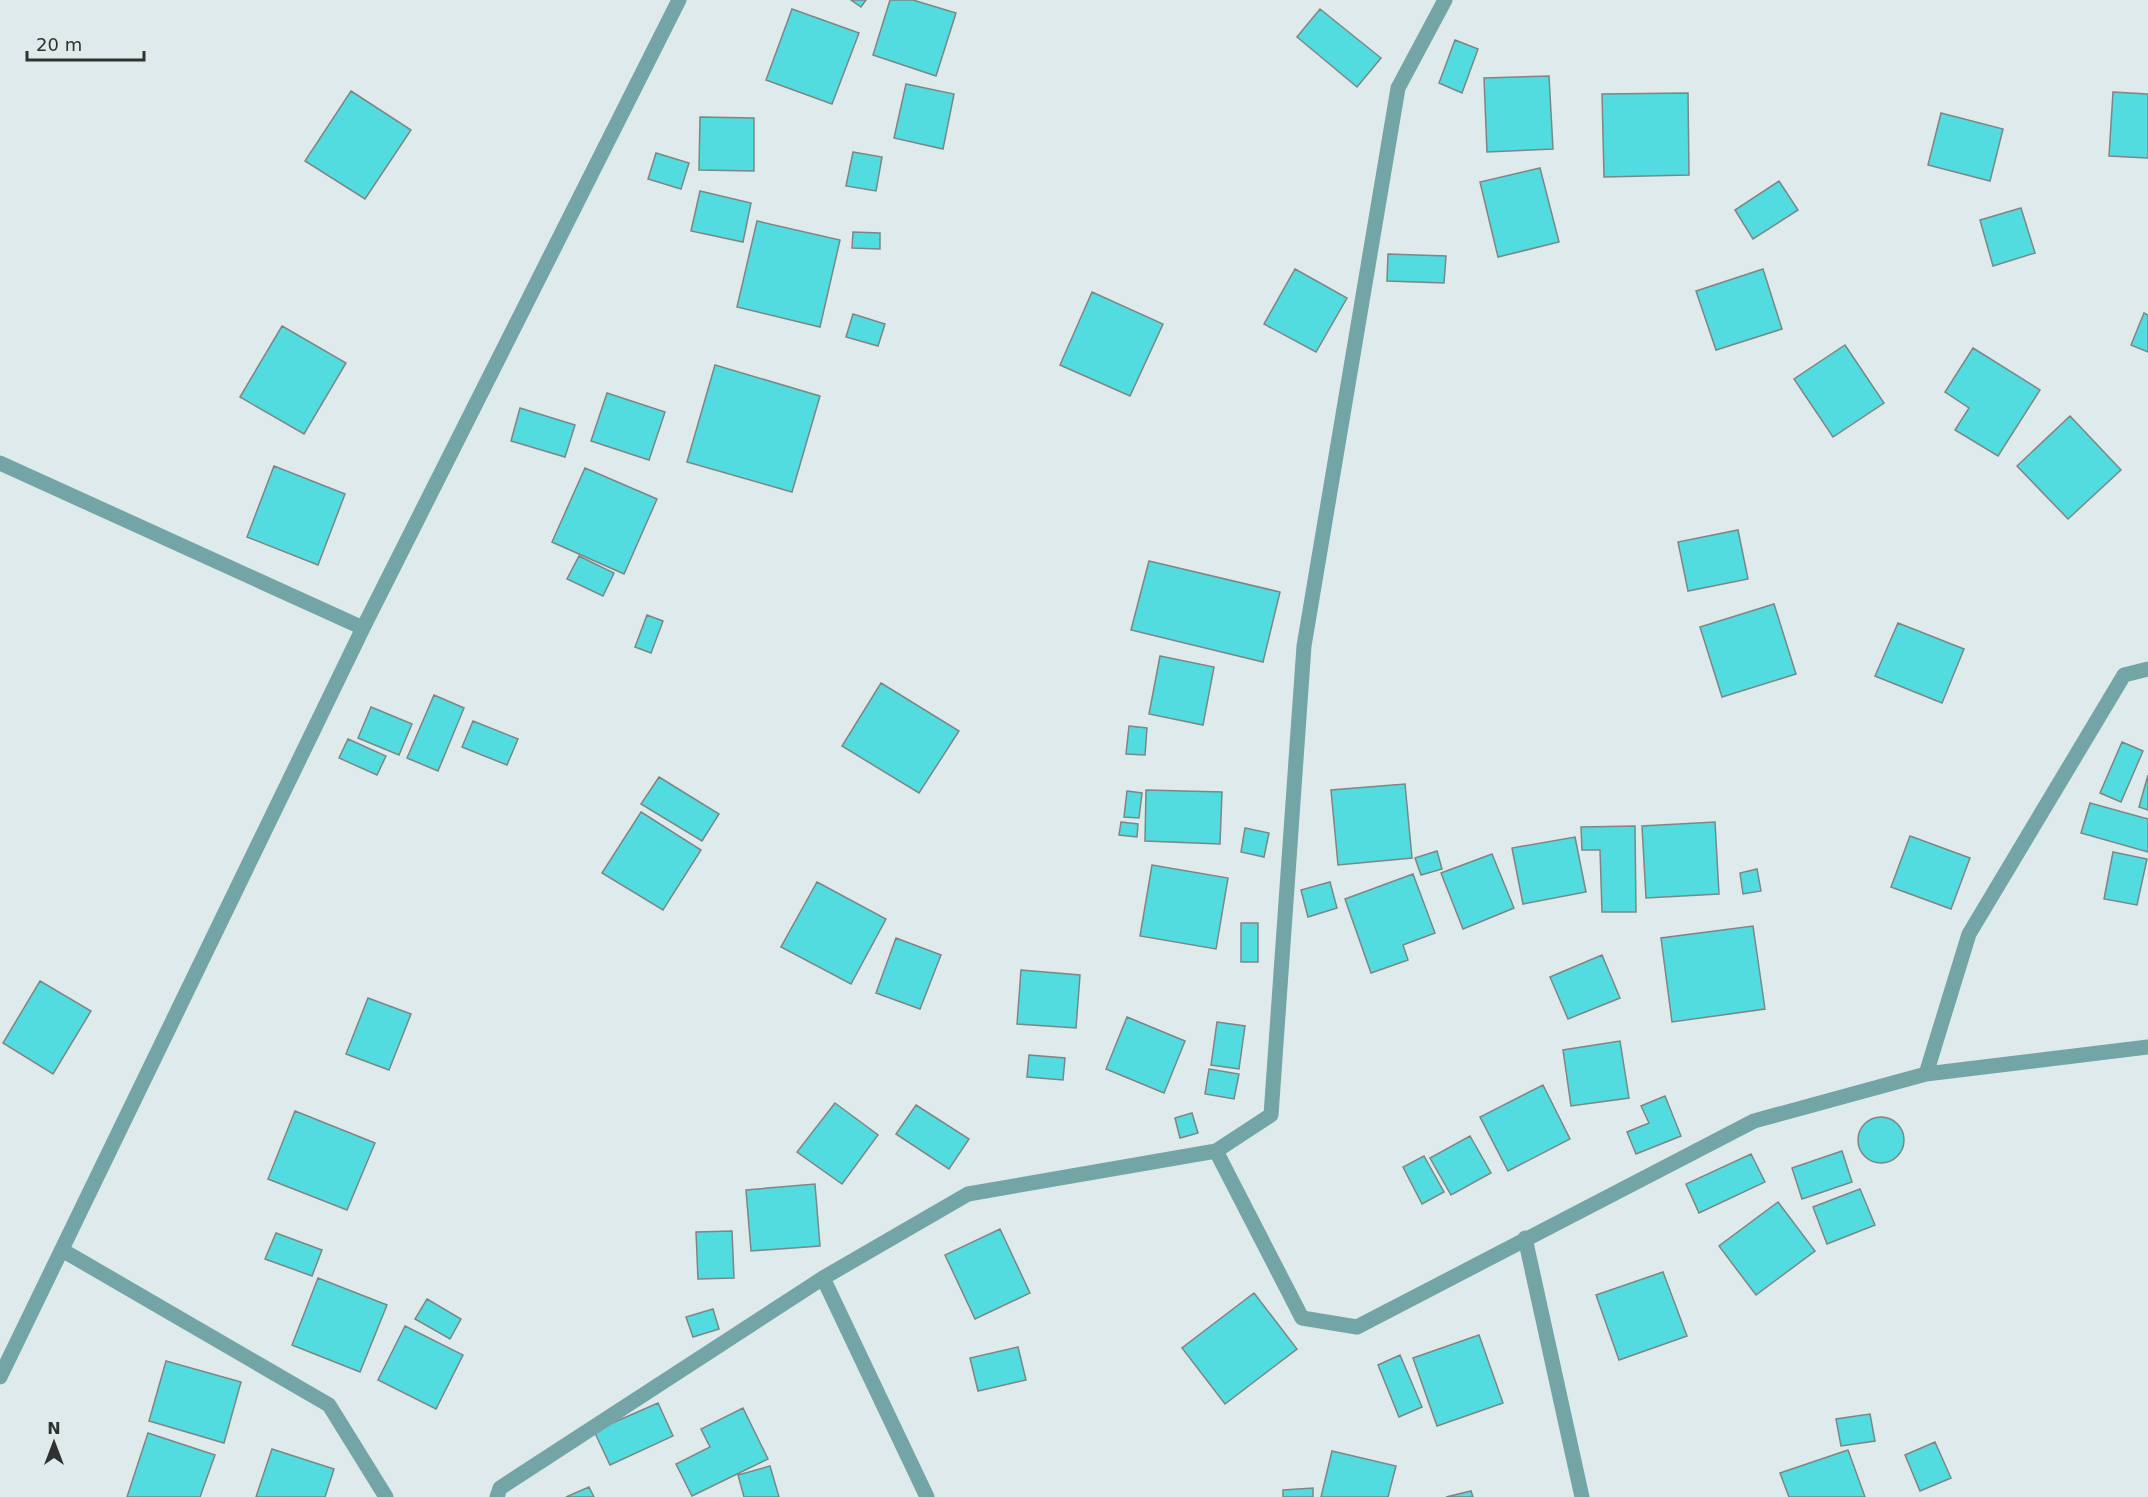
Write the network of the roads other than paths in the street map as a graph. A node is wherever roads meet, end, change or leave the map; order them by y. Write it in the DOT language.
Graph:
graph roads {
  1 [pos="679,0"];
  2 [pos="1445,0"];
  3 [pos="0,463"];
  4 [pos="363,628"];
  5 [pos="2148,669"];
  6 [pos="2148,1047"];
  7 [pos="1926,1074"];
  8 [pos="1216,1150"];
  9 [pos="1525,1238"];
  10 [pos="62,1250"];
  11 [pos="823,1278"];
  12 [pos="0,1377"];
  13 [pos="386,1497"];
  14 [pos="497,1497"];
  15 [pos="927,1497"];
  16 [pos="1582,1497"];
  1 -- 4 [label="street"];
  2 -- 8 [label="street"];
  3 -- 4 [label="street"];
  4 -- 10 [label="street"];
  5 -- 7 [label="street"];
  6 -- 7 [label="street"];
  7 -- 9 [label="street"];
  8 -- 9 [label="street"];
  8 -- 11 [label="street"];
  9 -- 16 [label="street"];
  10 -- 12 [label="street"];
  10 -- 13 [label="street"];
  11 -- 14 [label="street"];
  11 -- 15 [label="street"];
}
